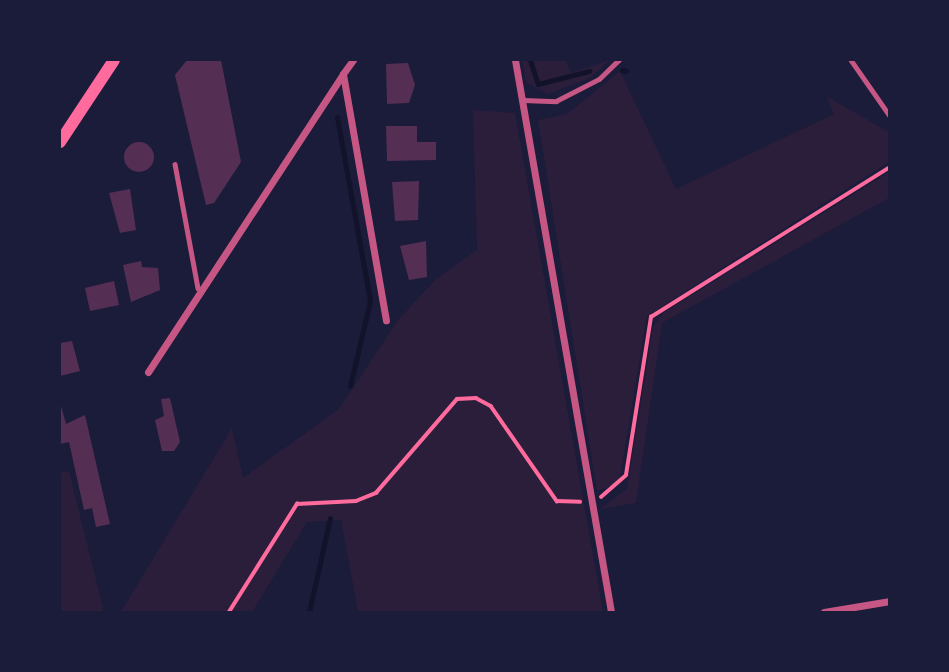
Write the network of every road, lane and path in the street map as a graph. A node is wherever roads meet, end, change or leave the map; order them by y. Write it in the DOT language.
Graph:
graph roads {
  1 [pos="114,60"];
  2 [pos="353,60"];
  3 [pos="515,60"];
  4 [pos="619,60"];
  5 [pos="851,60"];
  6 [pos="343,74"];
  7 [pos="523,100"];
  8 [pos="890,116"];
  9 [pos="60,142"];
  10 [pos="175,164"];
  11 [pos="890,167"];
  12 [pos="198,288"];
  13 [pos="386,320"];
  14 [pos="148,372"];
  15 [pos="593,500"];
  16 [pos="890,601"];
  17 [pos="229,612"];
  18 [pos="611,612"];
  19 [pos="824,612"];
  1 -- 9 [label="main road"];
  2 -- 6 [label="street"];
  3 -- 7 [label="street"];
  4 -- 7 [label="lane"];
  5 -- 8 [label="lane"];
  6 -- 12 [label="street"];
  6 -- 13 [label="street"];
  7 -- 15 [label="street"];
  10 -- 12 [label="lane"];
  11 -- 15 [label="path"];
  12 -- 14 [label="street"];
  15 -- 17 [label="path"];
  15 -- 18 [label="street"];
  16 -- 19 [label="street"];
}
